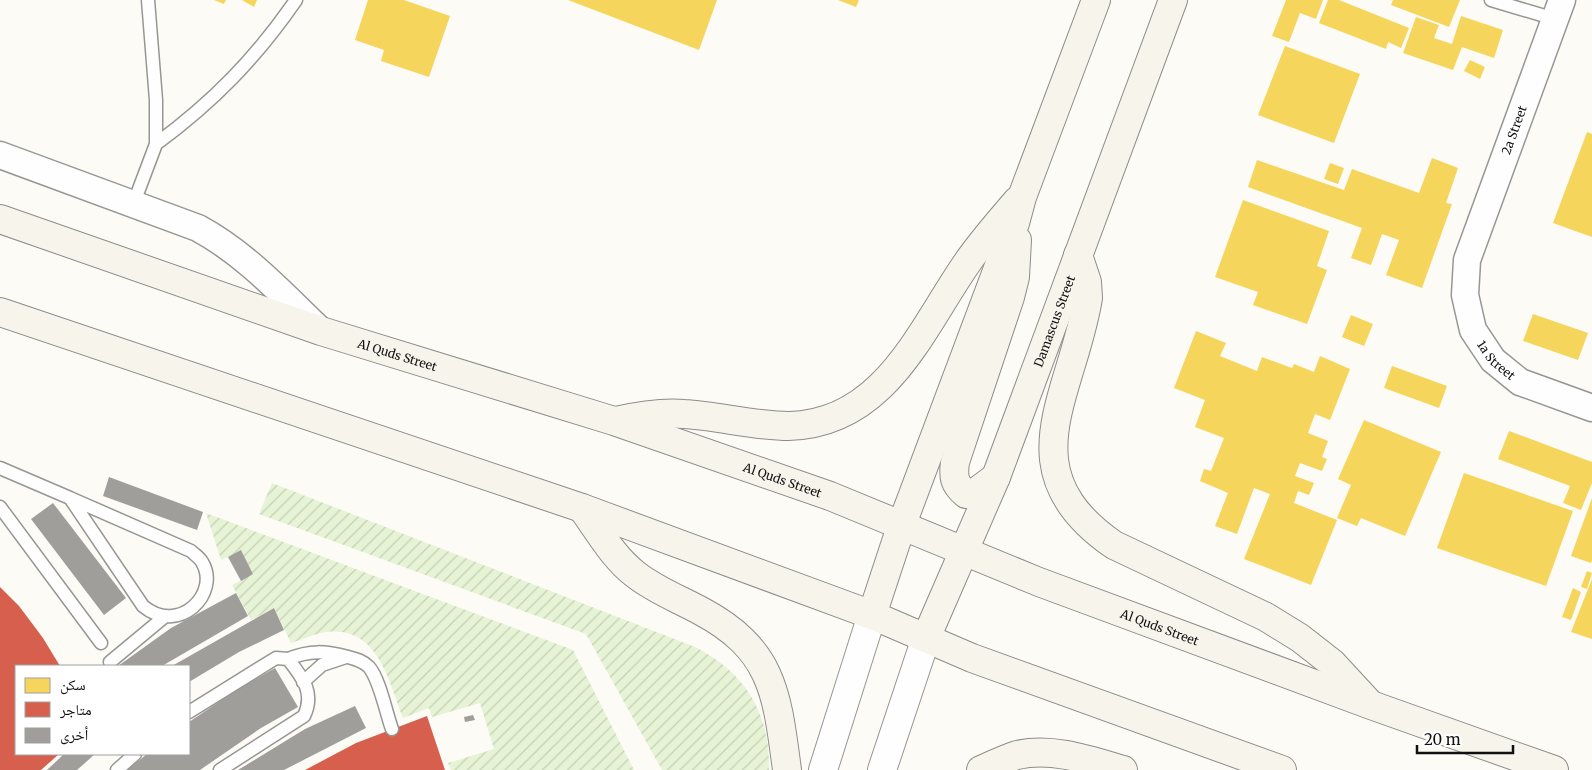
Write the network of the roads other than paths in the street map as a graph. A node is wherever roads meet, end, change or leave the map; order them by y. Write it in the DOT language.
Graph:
graph roads {
  1 [pos="148,0"];
  2 [pos="296,0"];
  3 [pos="1096,0"];
  4 [pos="1173,0"];
  5 [pos="1491,0"];
  6 [pos="1558,10"];
  7 [pos="156,144"];
  8 [pos="0,155"];
  9 [pos="1022,196"];
  10 [pos="133,205"];
  11 [pos="0,219"];
  12 [pos="1015,223"];
  13 [pos="1078,255"];
  14 [pos="1467,260"];
  15 [pos="0,312"];
  16 [pos="321,331"];
  17 [pos="1592,408"];
  18 [pos="614,421"];
  19 [pos="0,468"];
  20 [pos="996,477"];
  21 [pos="70,498"];
  22 [pos="0,507"];
  23 [pos="582,508"];
  24 [pos="902,524"];
  25 [pos="964,549"];
  26 [pos="872,615"];
  27 [pos="163,618"];
  28 [pos="926,638"];
  29 [pos="101,643"];
  30 [pos="346,657"];
  31 [pos="288,659"];
  32 [pos="110,662"];
  33 [pos="303,682"];
  34 [pos="1371,705"];
  35 [pos="190,711"];
  36 [pos="392,730"];
  37 [pos="134,755"];
  38 [pos="117,770"];
  39 [pos="220,770"];
  40 [pos="787,770"];
  41 [pos="823,770"];
  42 [pos="882,770"];
  43 [pos="981,770"];
  44 [pos="1123,770"];
  45 [pos="1282,770"];
  46 [pos="1554,770"];
  1 -- 7 [label="lane"];
  2 -- 7 [label="lane"];
  3 -- 9 [label="main road"];
  4 -- 13 [label="main road, Damascus Street"];
  5 -- 6 [label="lane"];
  6 -- 14 [label="street, 2a Street"];
  7 -- 10 [label="lane"];
  8 -- 10 [label="street"];
  9 -- 12 [label="main road"];
  9 -- 18 [label="main road"];
  10 -- 16 [label="street"];
  11 -- 16 [label="main road, Al Quds Street"];
  12 -- 20 [label="main road"];
  12 -- 24 [label="main road"];
  13 -- 20 [label="main road, Damascus Street"];
  13 -- 34 [label="main road"];
  14 -- 17 [label="street, 1a Street"];
  15 -- 23 [label="main road"];
  16 -- 18 [label="main road, Al Quds Street"];
  18 -- 24 [label="main road, Al Quds Street"];
  19 -- 21 [label="lane"];
  20 -- 25 [label="main road, Damascus Street"];
  21 -- 27 [label="lane"];
  21 -- 27 [label="lane"];
  22 -- 29 [label="lane"];
  23 -- 26 [label="main road"];
  23 -- 40 [label="main road"];
  24 -- 25 [label="main road, Al Quds Street"];
  24 -- 26 [label="main road"];
  25 -- 28 [label="main road, Damascus Street"];
  25 -- 34 [label="main road, Al Quds Street"];
  26 -- 28 [label="main road"];
  26 -- 41 [label="street"];
  27 -- 32 [label="lane"];
  28 -- 42 [label="street"];
  28 -- 45 [label="main road"];
  30 -- 31 [label="lane"];
  30 -- 33 [label="lane"];
  30 -- 36 [label="lane"];
  31 -- 33 [label="lane"];
  31 -- 35 [label="lane"];
  33 -- 39 [label="lane"];
  34 -- 46 [label="main road, Al Quds Street"];
  37 -- 38 [label="lane"];
  43 -- 44 [label="main road"];
}
